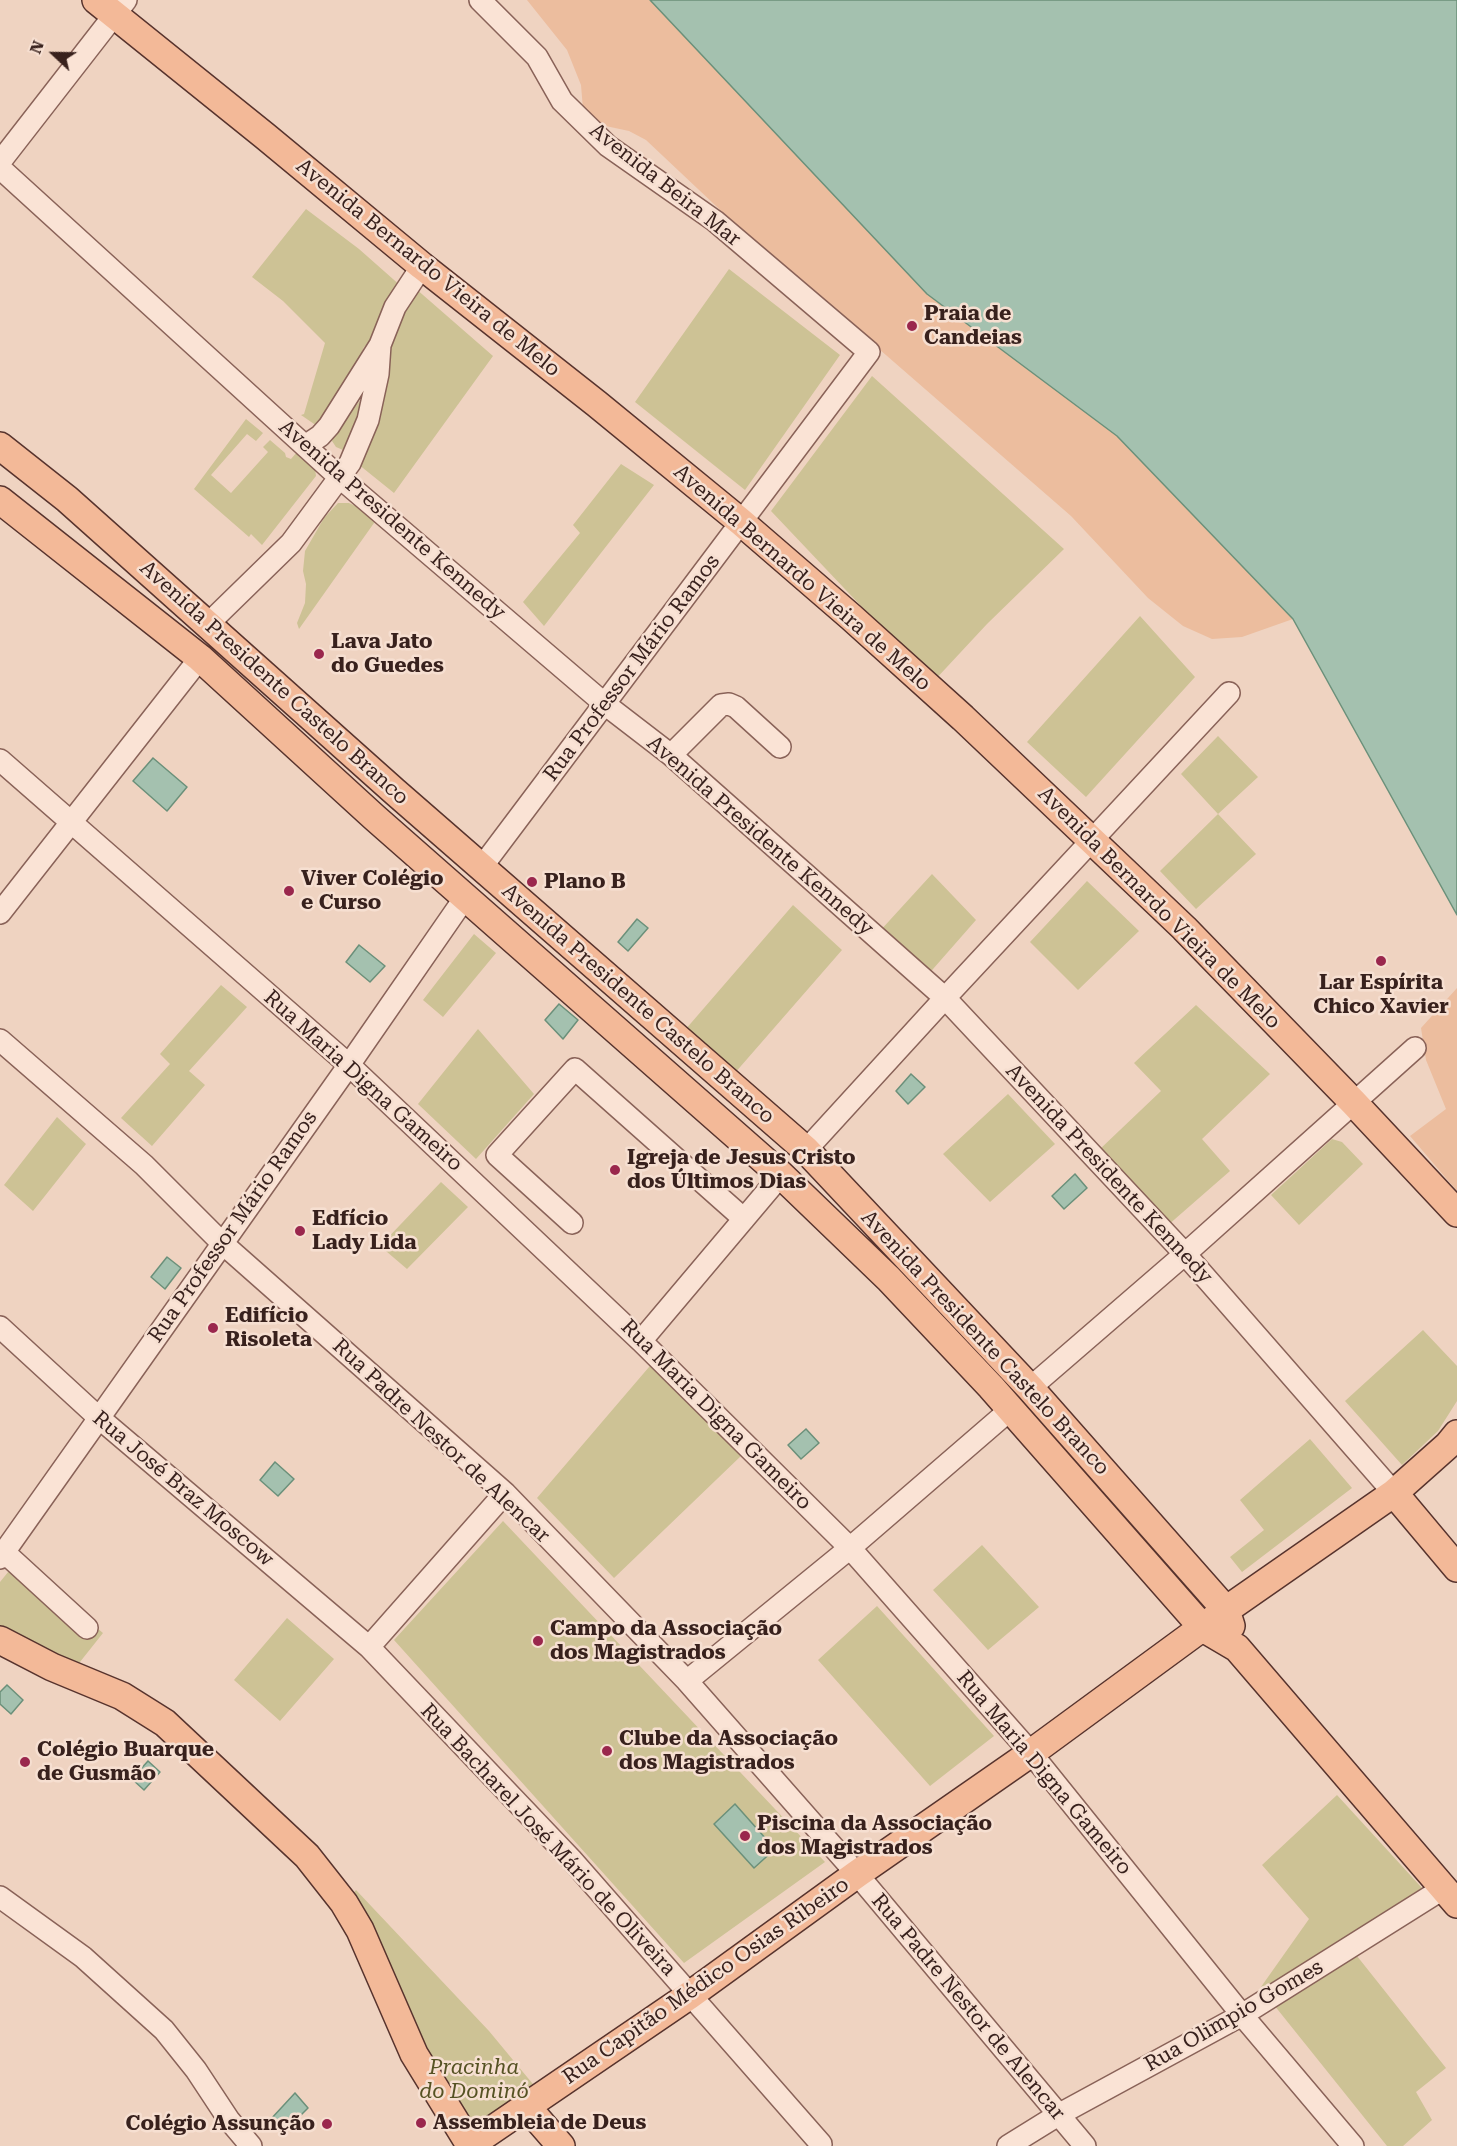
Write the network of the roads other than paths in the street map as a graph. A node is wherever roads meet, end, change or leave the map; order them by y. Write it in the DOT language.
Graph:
graph roads {
  1 [pos="480,0"];
  2 [pos="112,5"];
  3 [pos="0,162"];
  4 [pos="0,168"];
  5 [pos="422,266"];
  6 [pos="380,345"];
  7 [pos="869,352"];
  8 [pos="0,446"];
  9 [pos="305,446"];
  10 [pos="338,476"];
  11 [pos="0,500"];
  12 [pos="741,522"];
  13 [pos="208,624"];
  14 [pos="200,658"];
  15 [pos="1229,693"];
  16 [pos="606,705"];
  17 [pos="780,747"];
  18 [pos="671,755"];
  19 [pos="0,760"];
  20 [pos="70,822"];
  21 [pos="1092,839"];
  22 [pos="482,868"];
  23 [pos="466,896"];
  24 [pos="0,913"];
  25 [pos="945,998"];
  26 [pos="634,999"];
  27 [pos="612,1024"];
  28 [pos="0,1040"];
  29 [pos="1415,1048"];
  30 [pos="349,1065"];
  31 [pos="1354,1103"];
  32 [pos="806,1150"];
  33 [pos="782,1175"];
  34 [pos="1457,1213"];
  35 [pos="744,1219"];
  36 [pos="572,1223"];
  37 [pos="222,1243"];
  38 [pos="1185,1254"];
  39 [pos="0,1328"];
  40 [pos="641,1341"];
  41 [pos="1030,1388"];
  42 [pos="1011,1409"];
  43 [pos="98,1418"];
  44 [pos="1457,1434"];
  45 [pos="505,1493"];
  46 [pos="1394,1493"];
  47 [pos="849,1548"];
  48 [pos="2,1555"];
  49 [pos="1457,1569"];
  50 [pos="1226,1611"];
  51 [pos="1196,1620"];
  52 [pos="87,1628"];
  53 [pos="0,1640"];
  54 [pos="369,1647"];
  55 [pos="1237,1648"];
  56 [pos="687,1681"];
  57 [pos="1031,1753"];
  58 [pos="857,1874"];
  59 [pos="1453,1891"];
  60 [pos="0,1897"];
  61 [pos="690,1995"];
  62 [pos="1242,2015"];
  63 [pos="527,2107"];
  64 [pos="1058,2115"];
  65 [pos="821,2144"];
  66 [pos="251,2146"];
  67 [pos="469,2146"];
  68 [pos="561,2146"];
  69 [pos="1008,2146"];
  70 [pos="1085,2146"];
  71 [pos="1353,2146"];
  1 -- 7 [label="street, Avenida Beira Mar"];
  2 -- 3 [label="street"];
  2 -- 5 [label="main road, Avenida Bernardo Vieira de Melo"];
  4 -- 9 [label="street, Avenida Presidente Kennedy"];
  5 -- 6 [label="street"];
  5 -- 12 [label="main road, Avenida Bernardo Vieira de Melo"];
  6 -- 9 [label="street"];
  6 -- 10 [label="street"];
  7 -- 12 [label="street, Rua Professor Mário Ramos"];
  8 -- 13 [label="main road, Avenida Presidente Castelo Branco"];
  9 -- 10 [label="street, Avenida Presidente Kennedy"];
  10 -- 13 [label="street"];
  10 -- 16 [label="street, Avenida Presidente Kennedy"];
  11 -- 14 [label="main road, Avenida Presidente Castelo Branco"];
  12 -- 16 [label="street, Rua Professor Mário Ramos"];
  12 -- 21 [label="main road, Avenida Bernardo Vieira de Melo"];
  13 -- 22 [label="main road, Avenida Presidente Castelo Branco"];
  14 -- 20 [label="street"];
  14 -- 23 [label="main road, Avenida Presidente Castelo Branco"];
  15 -- 21 [label="street"];
  16 -- 18 [label="street, Avenida Presidente Kennedy"];
  16 -- 22 [label="street, Rua Professor Mário Ramos"];
  17 -- 18 [label="street"];
  18 -- 25 [label="street, Avenida Presidente Kennedy"];
  19 -- 20 [label="street, Rua Maria Digna Gameiro"];
  20 -- 24 [label="street"];
  20 -- 30 [label="street, Rua Maria Digna Gameiro"];
  21 -- 25 [label="street"];
  21 -- 31 [label="main road, Avenida Bernardo Vieira de Melo"];
  22 -- 26 [label="main road, Avenida Presidente Castelo Branco"];
  23 -- 27 [label="main road, Avenida Presidente Castelo Branco"];
  23 -- 30 [label="street, Rua Professor Mário Ramos"];
  25 -- 32 [label="street"];
  25 -- 38 [label="street, Avenida Presidente Kennedy"];
  26 -- 27 [label="main road"];
  26 -- 32 [label="main road, Avenida Presidente Castelo Branco"];
  27 -- 33 [label="main road, Avenida Presidente Castelo Branco"];
  28 -- 37 [label="street, Rua Padre Nestor de Alencar"];
  29 -- 31 [label="street"];
  30 -- 37 [label="street, Rua Professor Mário Ramos"];
  30 -- 40 [label="street, Rua Maria Digna Gameiro"];
  31 -- 34 [label="main road, Avenida Bernardo Vieira de Melo"];
  31 -- 38 [label="street"];
  32 -- 41 [label="main road, Avenida Presidente Castelo Branco"];
  33 -- 35 [label="street"];
  33 -- 42 [label="main road, Avenida Presidente Castelo Branco"];
  35 -- 36 [label="street"];
  35 -- 40 [label="street"];
  37 -- 43 [label="street, Rua Professor Mário Ramos"];
  37 -- 45 [label="street, Rua Padre Nestor de Alencar"];
  38 -- 41 [label="street"];
  38 -- 46 [label="street, Avenida Presidente Kennedy"];
  39 -- 43 [label="street, Rua José Braz Moscow"];
  40 -- 47 [label="street, Rua Maria Digna Gameiro"];
  41 -- 50 [label="main road, Avenida Presidente Castelo Branco"];
  42 -- 47 [label="street"];
  42 -- 51 [label="main road, Avenida Presidente Castelo Branco"];
  43 -- 48 [label="street, Rua Professor Mário Ramos"];
  43 -- 54 [label="street, Rua José Braz Moscow"];
  44 -- 46 [label="main road"];
  45 -- 54 [label="street"];
  45 -- 56 [label="street, Rua Padre Nestor de Alencar"];
  46 -- 49 [label="main road, Avenida Presidente Kennedy"];
  46 -- 50 [label="main road, Rua Capitão Médico Osias Ribeiro"];
  47 -- 56 [label="street"];
  47 -- 57 [label="street, Rua Maria Digna Gameiro"];
  48 -- 52 [label="street"];
  50 -- 51 [label="main road, Rua Capitão Médico Osias Ribeiro"];
  50 -- 55 [label="main road, Avenida Presidente Castelo Branco"];
  51 -- 55 [label="main road, Avenida Presidente Castelo Branco"];
  51 -- 57 [label="main road, Rua Capitão Médico Osias Ribeiro"];
  53 -- 67 [label="main road"];
  54 -- 61 [label="street, Rua Bacharel José Mário de Oliveira"];
  55 -- 59 [label="main road, Avenida Presidente Castelo Branco"];
  56 -- 58 [label="street, Rua Padre Nestor de Alencar"];
  57 -- 58 [label="main road, Rua Capitão Médico Osias Ribeiro"];
  57 -- 62 [label="street, Rua Maria Digna Gameiro"];
  58 -- 61 [label="main road, Rua Capitão Médico Osias Ribeiro"];
  58 -- 64 [label="street, Rua Padre Nestor de Alencar"];
  59 -- 62 [label="street, Rua Olimpio Gomes"];
  60 -- 66 [label="street"];
  61 -- 63 [label="main road, Rua Capitão Médico Osias Ribeiro"];
  61 -- 65 [label="street, Rua Bacharel José Mário de Oliveira"];
  62 -- 64 [label="street, Rua Olimpio Gomes"];
  62 -- 71 [label="street, Rua Maria Digna Gameiro"];
  63 -- 67 [label="main road, Rua Capitão Médico Osias Ribeiro"];
  63 -- 68 [label="main road"];
  64 -- 69 [label="street, Rua Olimpio Gomes"];
  64 -- 70 [label="street, Rua Padre Nestor de Alencar"];
}
